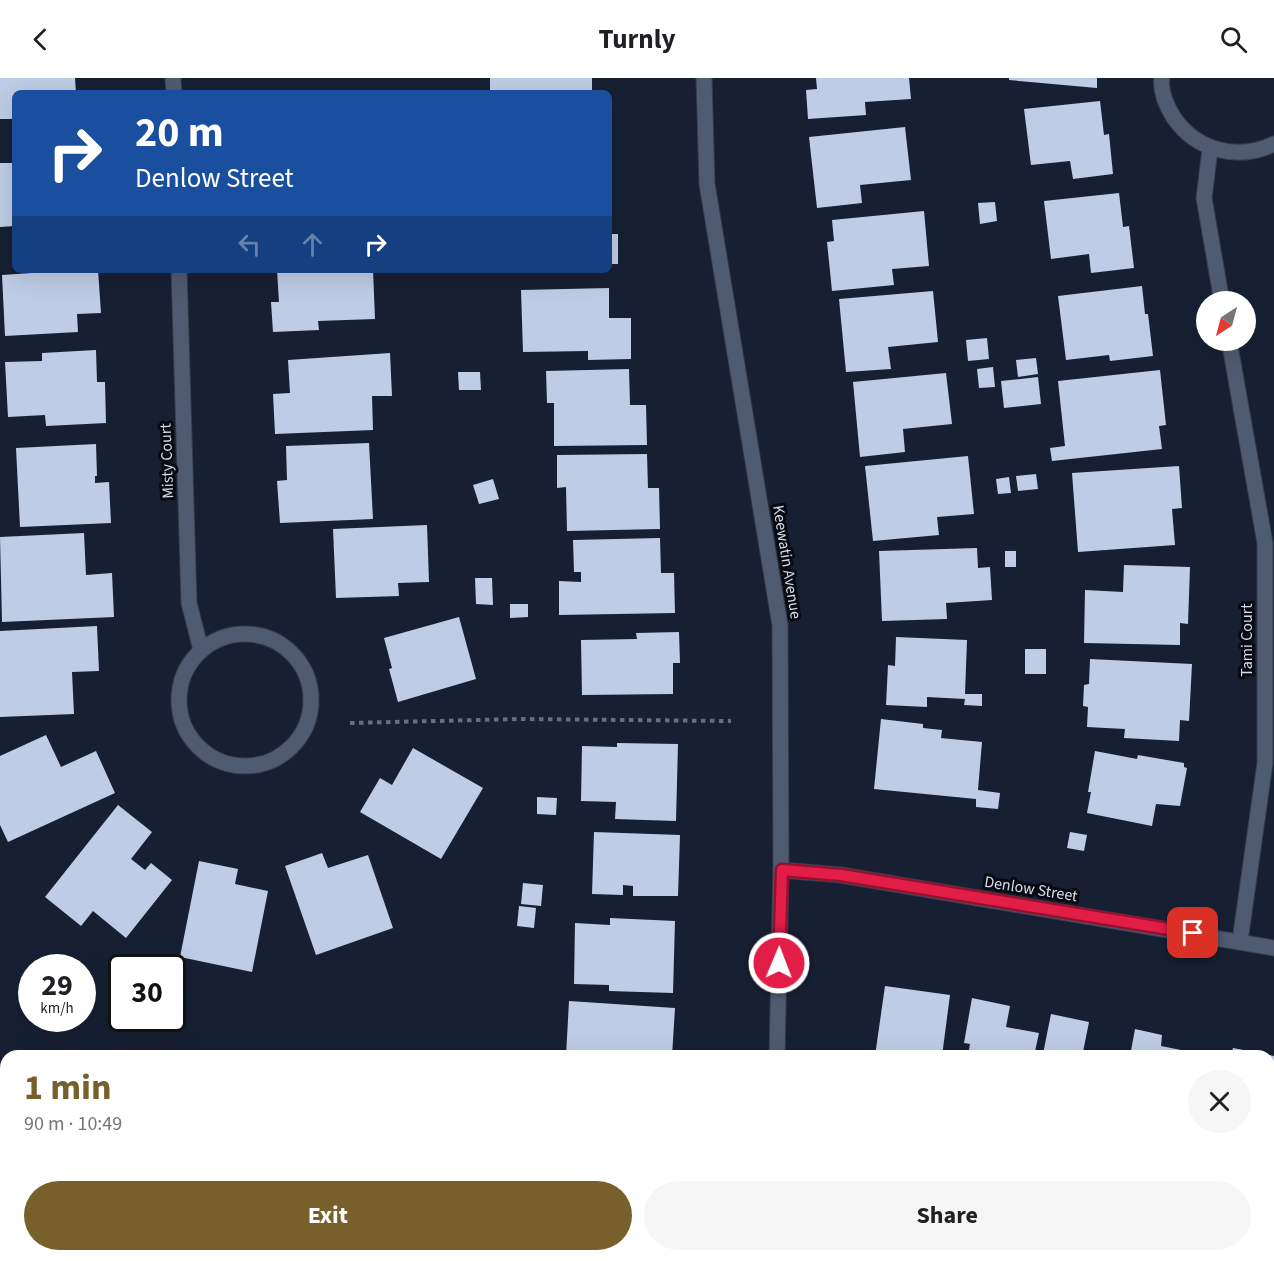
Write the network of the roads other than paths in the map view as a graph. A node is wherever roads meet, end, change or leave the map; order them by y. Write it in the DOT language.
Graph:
graph roads {
  1 [pos="704,78"];
  2 [pos="1162,78"];
  3 [pos="1274,144"];
  4 [pos="1210,149"];
  5 [pos="179,273"];
  6 [pos="1220,291"];
  7 [pos="1231,351"];
  8 [pos="201,650"];
  9 [pos="782,870"];
  10 [pos="1240,941"];
  11 [pos="1274,948"];
  12 [pos="777,1050"];
  1 -- 9 [label="street, Keewatin Avenue"];
  2 -- 4 [label="street"];
  3 -- 4 [label="street"];
  4 -- 6 [label="street"];
  5 -- 8 [label="street, Misty Court"];
  7 -- 10 [label="street, Tami Court"];
  8 -- 8 [label="street"];
  9 -- 10 [label="street, Denlow Street"];
  9 -- 12 [label="street, Keewatin Avenue"];
  10 -- 11 [label="street, Denlow Street"];
}
